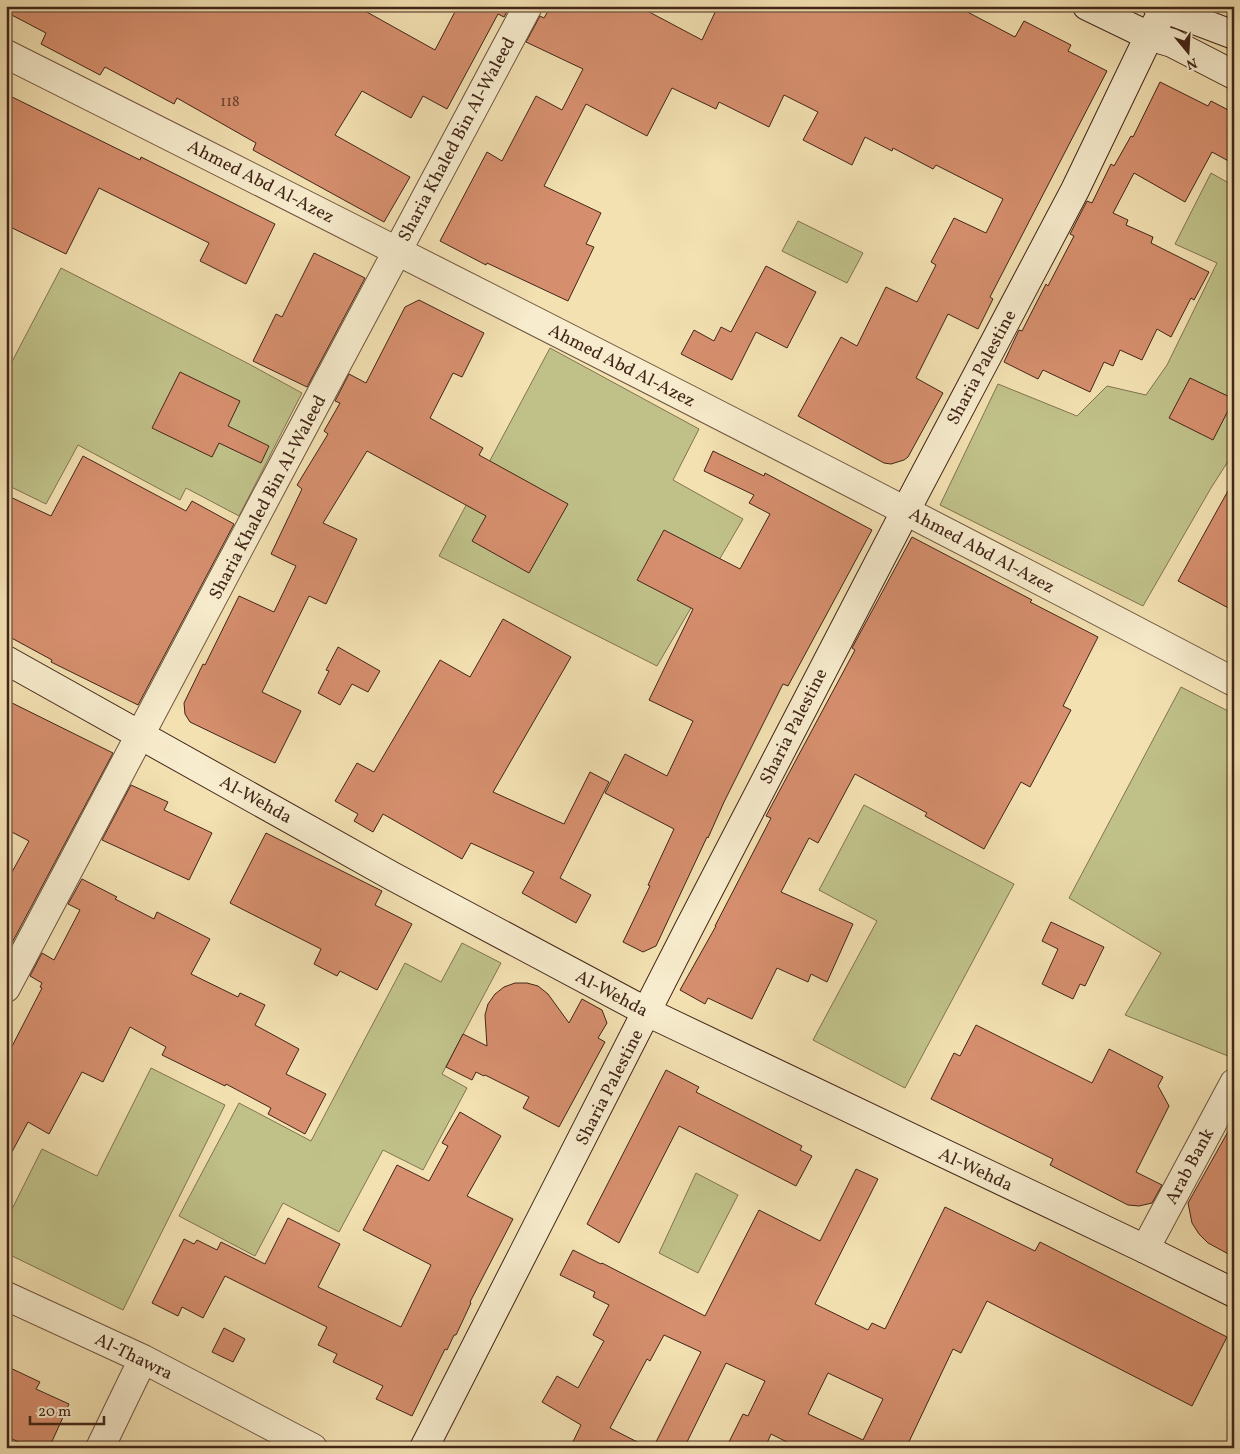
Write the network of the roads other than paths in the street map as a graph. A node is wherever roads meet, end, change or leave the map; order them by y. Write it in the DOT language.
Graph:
graph roads {
  1 [pos="528,6"];
  2 [pos="1087,6"];
  3 [pos="1162,7"];
  4 [pos="1234,35"];
  5 [pos="1148,36"];
  6 [pos="6,54"];
  7 [pos="1234,75"];
  8 [pos="396,249"];
  9 [pos="906,510"];
  10 [pos="6,660"];
  11 [pos="1234,682"];
  12 [pos="141,735"];
  13 [pos="6,988"];
  14 [pos="647,1012"];
  15 [pos="1234,1083"];
  16 [pos="1145,1249"];
  17 [pos="1234,1293"];
  18 [pos="6,1296"];
  19 [pos="143,1359"];
  20 [pos="100,1448"];
  21 [pos="313,1448"];
  22 [pos="424,1448"];
  1 -- 8 [label="street, Sharia Khaled Bin Al-Waleed"];
  2 -- 5 [label="street"];
  3 -- 4 [label="street"];
  3 -- 5 [label="street, Sharia Palestine"];
  5 -- 7 [label="street"];
  5 -- 9 [label="street, Sharia Palestine"];
  6 -- 8 [label="street, Ahmed Abd Al-Azez"];
  8 -- 9 [label="street, Ahmed Abd Al-Azez"];
  8 -- 12 [label="street, Sharia Khaled Bin Al-Waleed"];
  9 -- 11 [label="street, Ahmed Abd Al-Azez"];
  9 -- 14 [label="street, Sharia Palestine"];
  10 -- 12 [label="street, Al-Wehda"];
  12 -- 13 [label="street, Sharia Khaled Bin Al-Waleed"];
  12 -- 14 [label="street, Al-Wehda"];
  14 -- 16 [label="street, Al-Wehda"];
  14 -- 22 [label="street, Sharia Palestine"];
  15 -- 16 [label="street, Arab Bank"];
  16 -- 17 [label="street, Al-Wehda"];
  18 -- 19 [label="street, Al-Thawra"];
  19 -- 20 [label="street"];
  19 -- 21 [label="street, Al-Thawra"];
}
